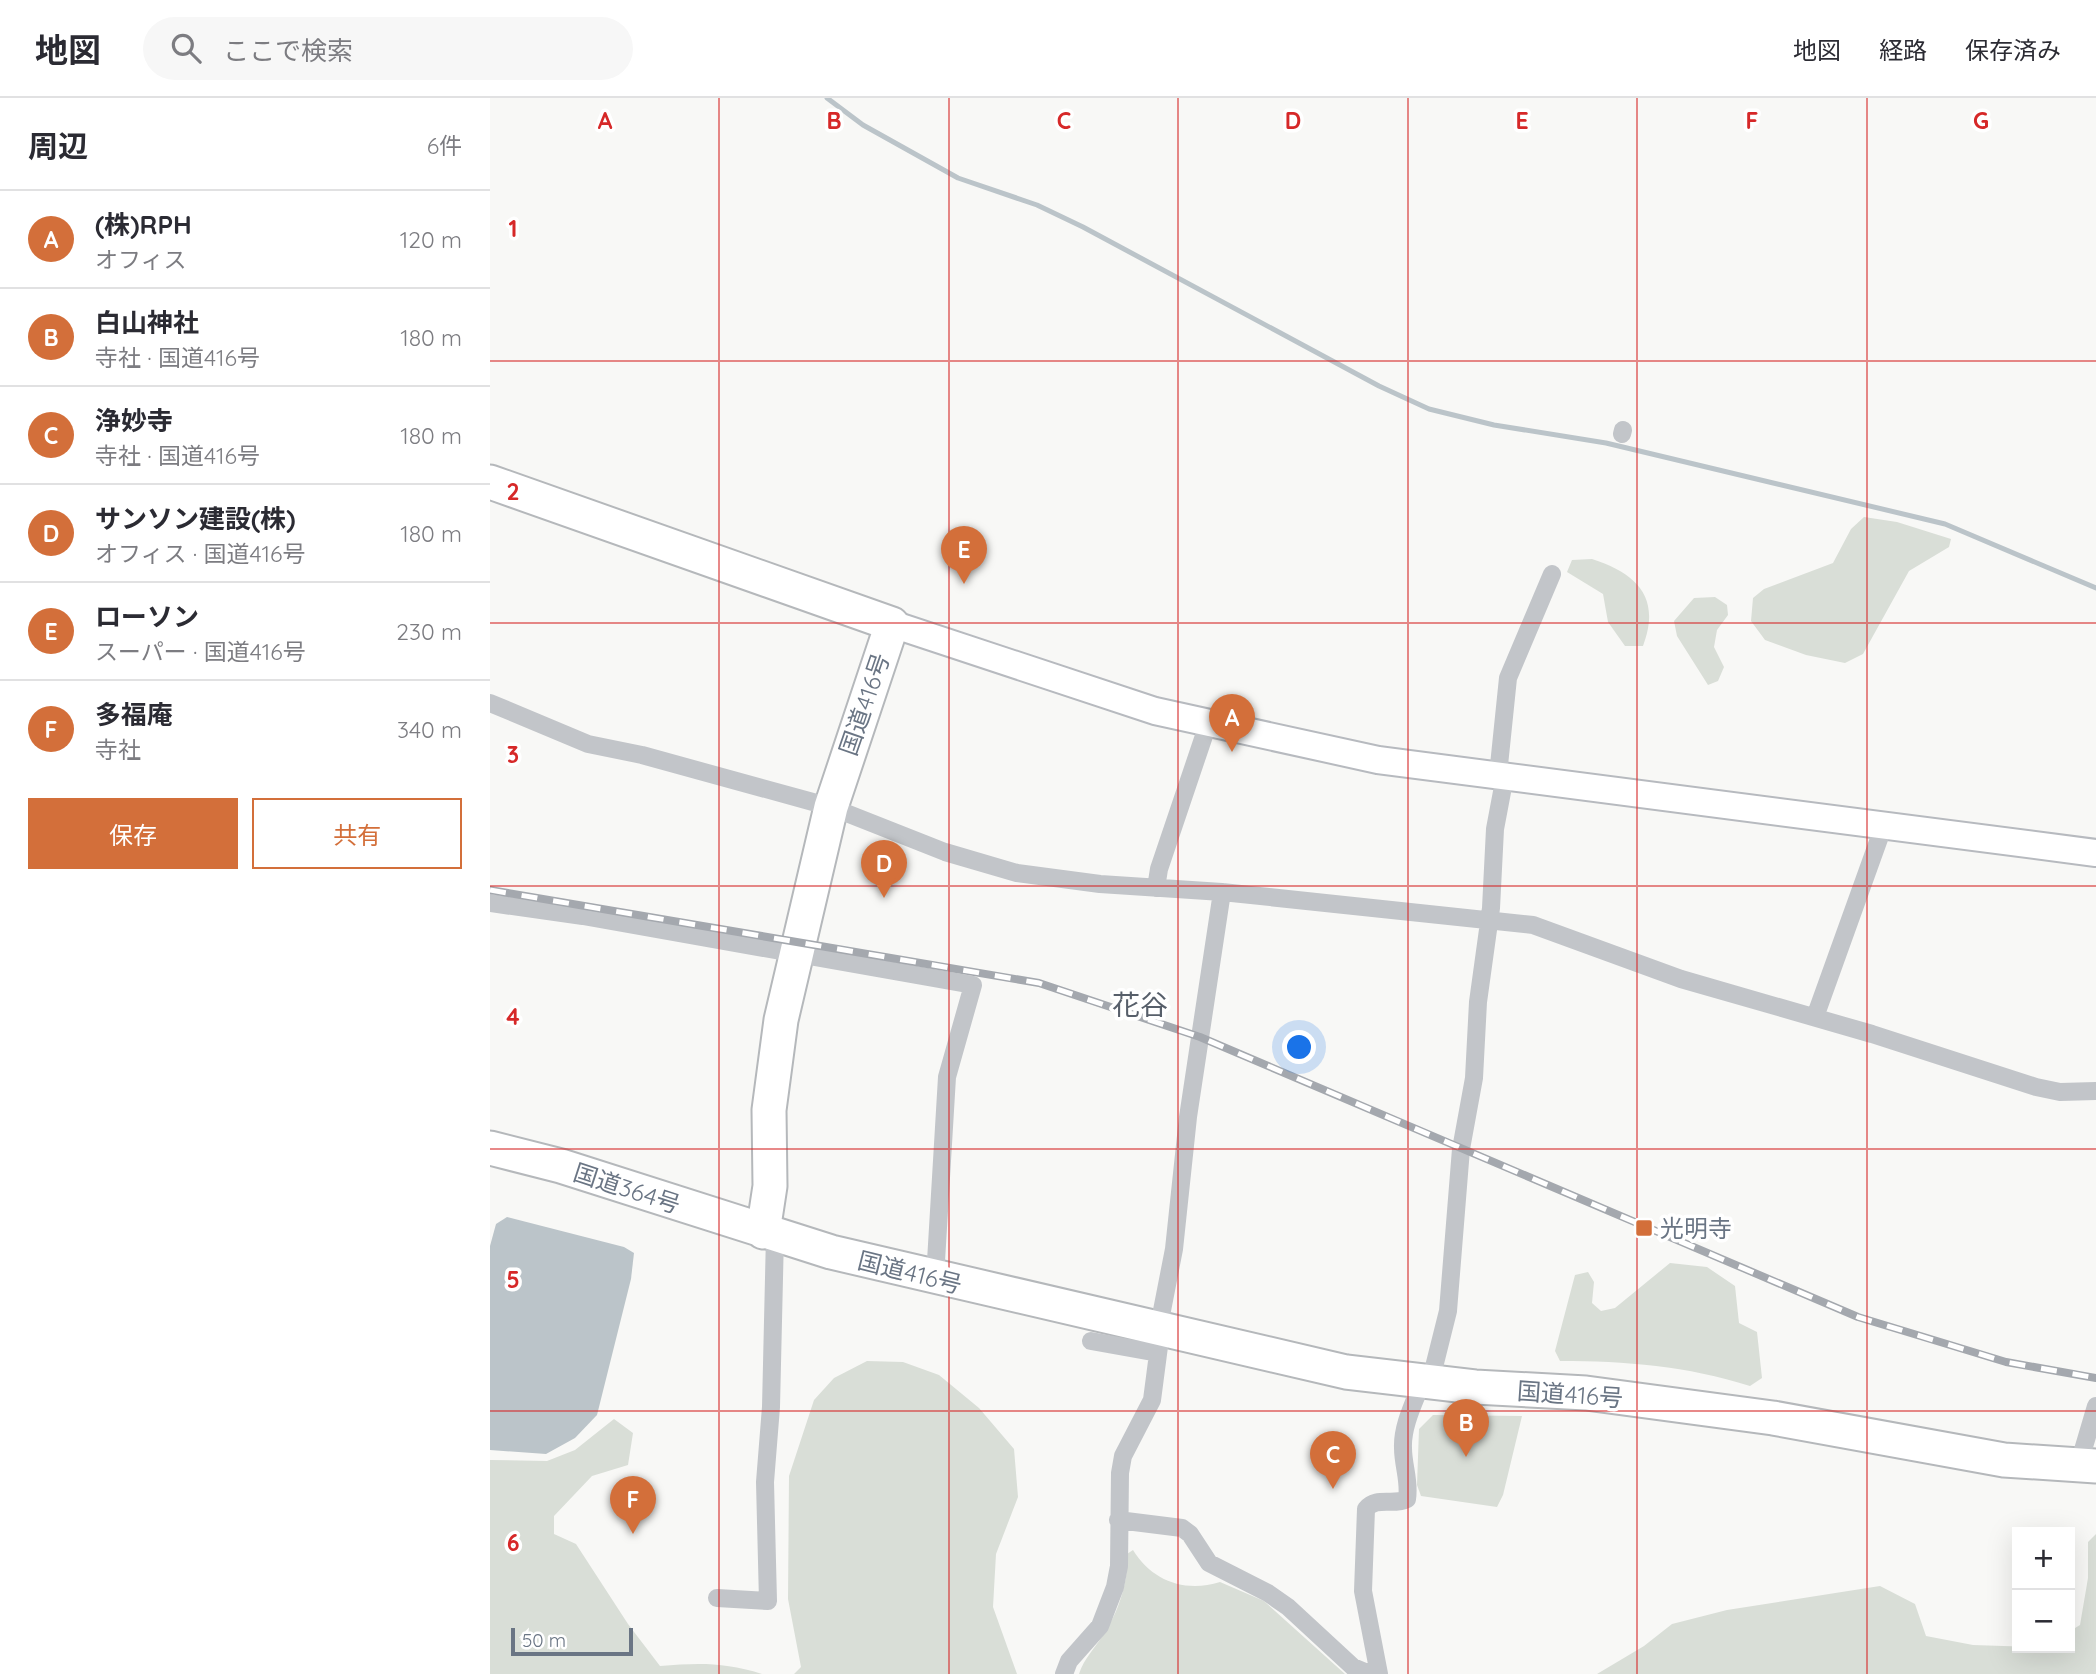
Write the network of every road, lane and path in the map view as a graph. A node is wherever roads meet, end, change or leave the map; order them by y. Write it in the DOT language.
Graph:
graph roads {
  1 [pos="490,482"];
  2 [pos="1552,574"];
  3 [pos="892,624"];
  4 [pos="490,703"];
  5 [pos="1208,724"];
  6 [pos="1502,776"];
  7 [pos="831,807"];
  8 [pos="1884,825"];
  9 [pos="2096,853"];
  10 [pos="1156,888"];
  11 [pos="1222,891"];
  12 [pos="490,903"];
  13 [pos="1489,921"];
  14 [pos="796,954"];
  15 [pos="1815,1017"];
  16 [pos="2096,1091"];
  17 [pos="490,1148"];
  18 [pos="769,1234"];
  19 [pos="935,1278"];
  20 [pos="1159,1338"];
  21 [pos="1091,1341"];
  22 [pos="1426,1383"];
  23 [pos="2096,1406"];
  24 [pos="2090,1466"];
  25 [pos="1118,1520"];
  26 [pos="717,1598"];
  27 [pos="1379,1673"];
  28 [pos="1064,1674"];
  1 -- 3 [label="highway, 国道416号"];
  2 -- 6 [label="street"];
  3 -- 5 [label="street"];
  3 -- 7 [label="highway, 国道416号"];
  4 -- 7 [label="street"];
  5 -- 6 [label="street"];
  5 -- 10 [label="street"];
  6 -- 8 [label="street"];
  6 -- 13 [label="street"];
  7 -- 10 [label="street"];
  7 -- 14 [label="highway, 国道416号"];
  8 -- 9 [label="street"];
  8 -- 15 [label="street"];
  10 -- 11 [label="street"];
  11 -- 13 [label="street"];
  11 -- 20 [label="street"];
  12 -- 14 [label="street"];
  13 -- 15 [label="street"];
  13 -- 22 [label="street"];
  14 -- 18 [label="highway, 国道416号"];
  14 -- 19 [label="street"];
  15 -- 16 [label="street"];
  17 -- 18 [label="highway, 国道364号"];
  18 -- 19 [label="highway, 国道416号"];
  18 -- 26 [label="street"];
  19 -- 20 [label="highway, 国道416号"];
  20 -- 21 [label="street"];
  20 -- 22 [label="highway, 国道416号"];
  20 -- 25 [label="street"];
  22 -- 24 [label="highway, 国道416号"];
  22 -- 27 [label="street"];
  23 -- 24 [label="street"];
  25 -- 27 [label="street"];
  25 -- 28 [label="street"];
}
